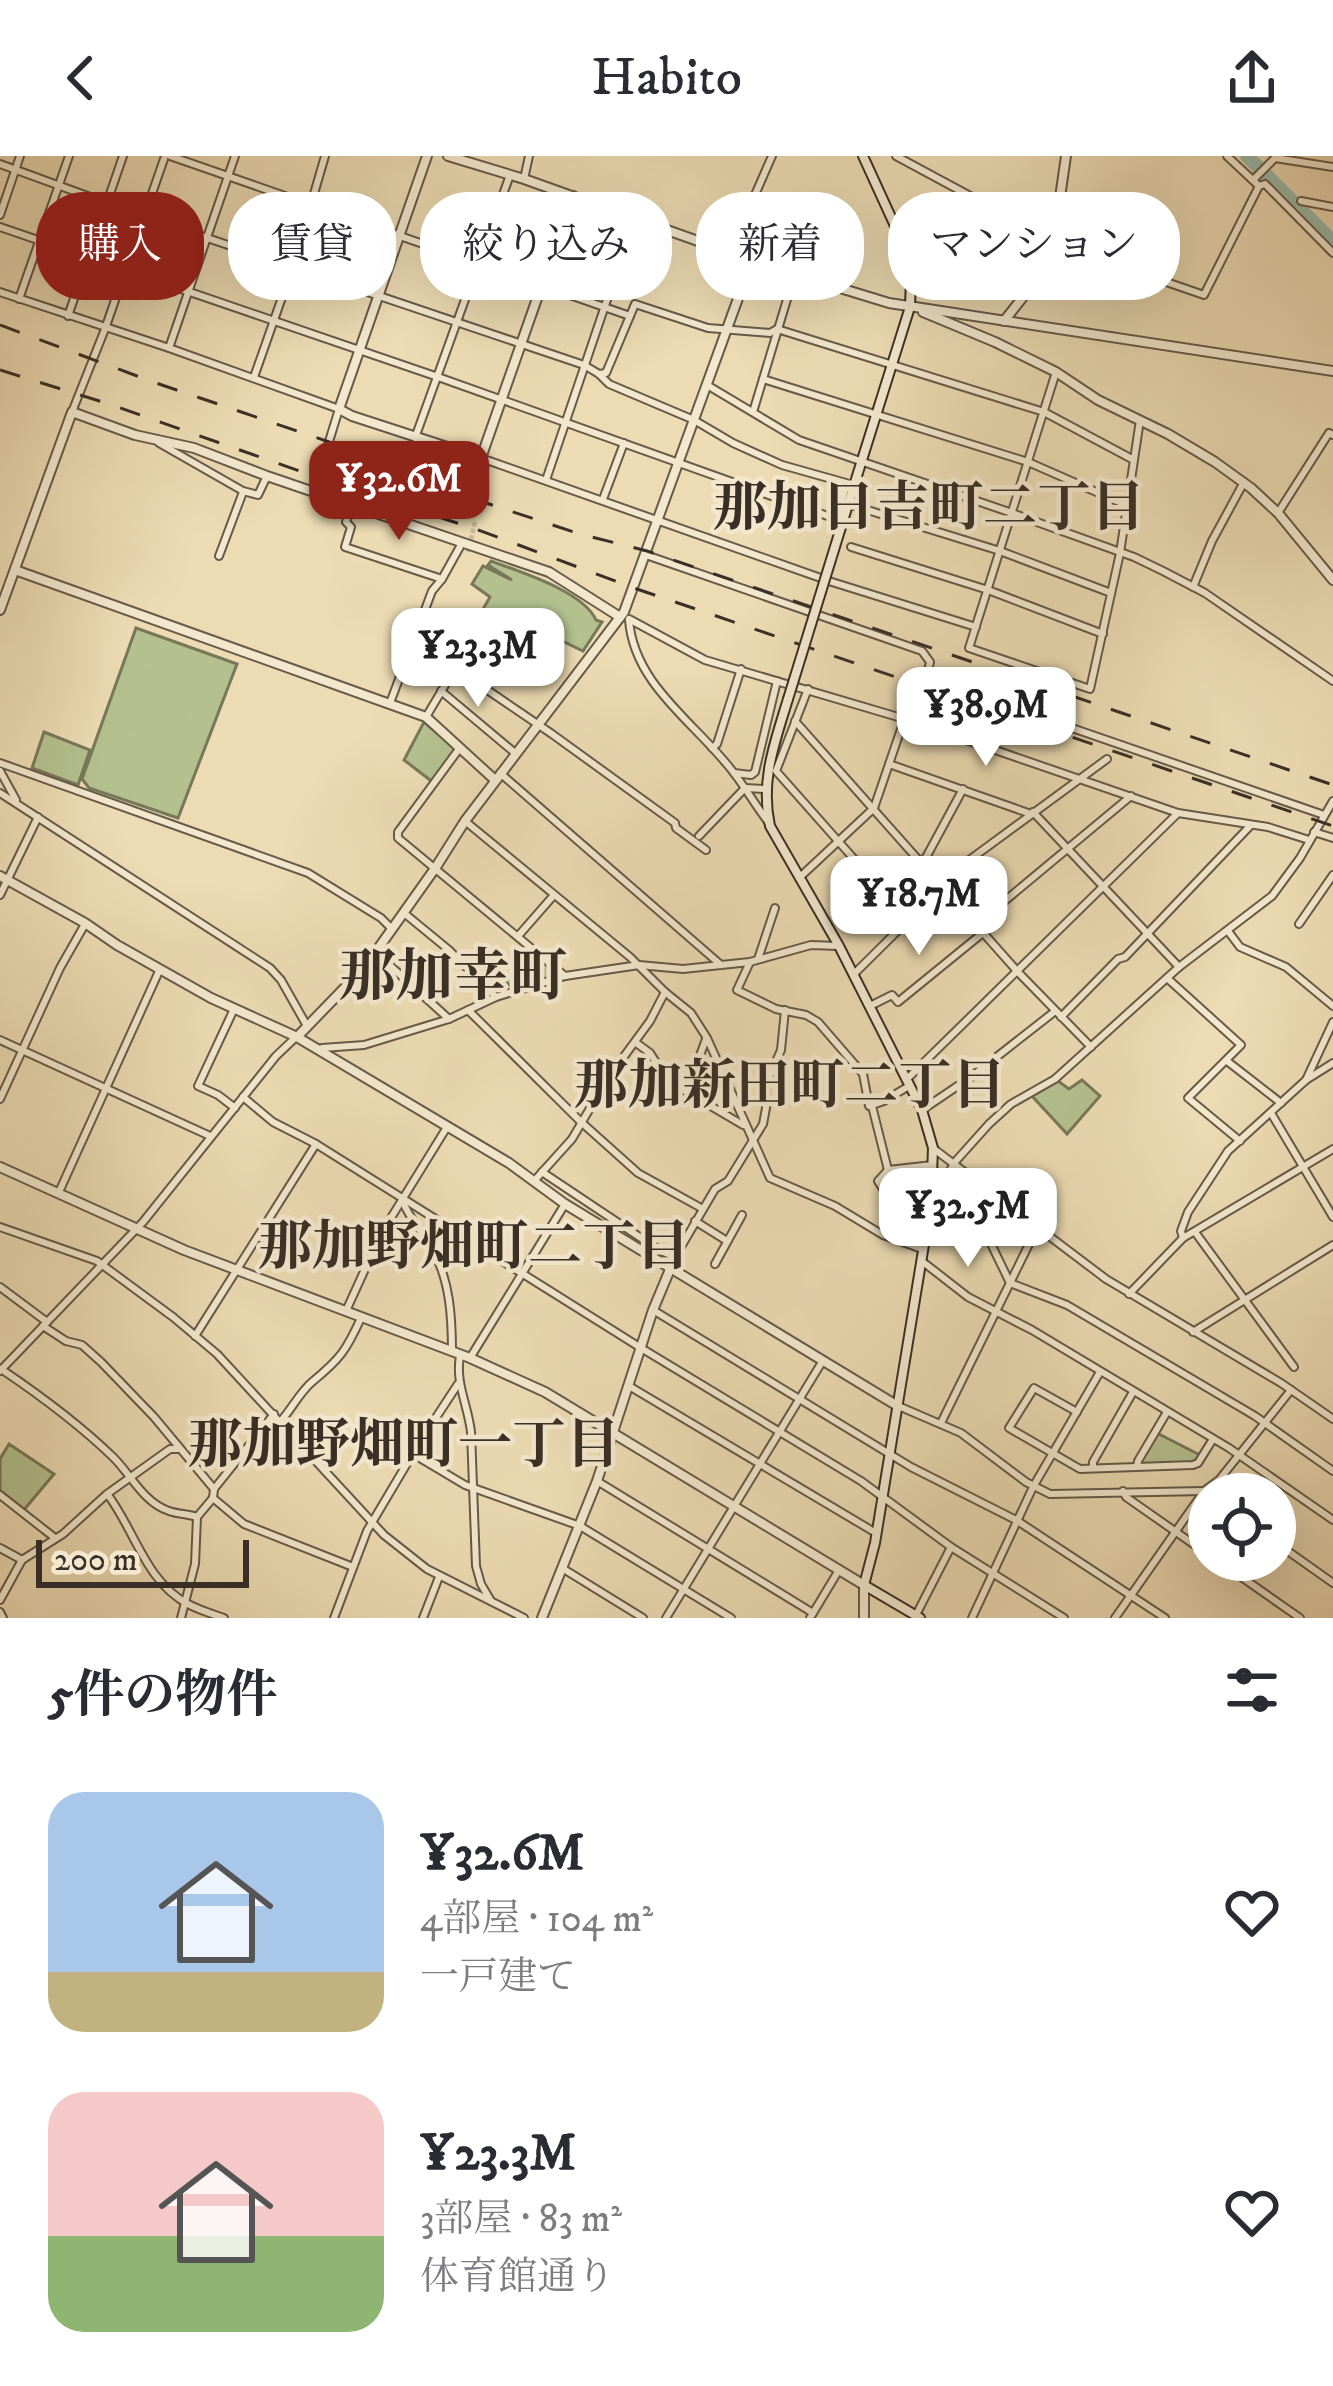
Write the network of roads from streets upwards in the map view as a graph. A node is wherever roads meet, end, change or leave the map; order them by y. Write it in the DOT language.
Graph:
graph roads {
  1 [pos="20,156"];
  2 [pos="70,156"];
  3 [pos="123,156"];
  4 [pos="168,156"];
  5 [pos="235,156"];
  6 [pos="325,156"];
  7 [pos="427,156"];
  8 [pos="448,156"];
  9 [pos="530,156"];
  10 [pos="772,156"];
  11 [pos="862,156"];
  12 [pos="896,156"];
  13 [pos="1066,156"];
  14 [pos="1227,156"];
  15 [pos="0,164"];
  16 [pos="1333,167"];
  17 [pos="15,170"];
  18 [pos="510,175"];
  19 [pos="228,176"];
  20 [pos="524,178"];
  21 [pos="1257,181"];
  22 [pos="58,185"];
  23 [pos="56,192"];
  24 [pos="77,192"];
  25 [pos="110,192"];
  26 [pos="154,192"];
  27 [pos="274,192"];
  28 [pos="315,192"];
  29 [pos="504,192"];
  30 [pos="562,192"];
  31 [pos="756,192"];
  32 [pos="965,192"];
  33 [pos="1061,192"];
  34 [pos="1301,202"];
  35 [pos="1333,207"];
  36 [pos="0,215"];
  37 [pos="0,227"];
  38 [pos="396,235"];
  39 [pos="399,236"];
  40 [pos="204,237"];
  41 [pos="207,238"];
  42 [pos="36,240"];
  43 [pos="420,243"];
  44 [pos="228,245"];
  45 [pos="396,245"];
  46 [pos="204,247"];
  47 [pos="36,250"];
  48 [pos="1333,253"];
  49 [pos="1180,287"];
  50 [pos="0,292"];
  51 [pos="864,293"];
  52 [pos="204,297"];
  53 [pos="19,299"];
  54 [pos="74,300"];
  55 [pos="115,300"];
  56 [pos="185,300"];
  57 [pos="281,300"];
  58 [pos="377,300"];
  59 [pos="393,300"];
  60 [pos="465,300"];
  61 [pos="535,300"];
  62 [pos="583,300"];
  63 [pos="606,300"];
  64 [pos="738,300"];
  65 [pos="786,300"];
  66 [pos="1021,300"];
  67 [pos="604,307"];
  68 [pos="910,307"];
  69 [pos="68,316"];
  70 [pos="630,316"];
  71 [pos="1004,320"];
  72 [pos="274,321"];
  73 [pos="457,322"];
  74 [pos="777,328"];
  75 [pos="105,329"];
  76 [pos="727,329"];
  77 [pos="520,343"];
  78 [pos="169,347"];
  79 [pos="360,350"];
  80 [pos="584,364"];
  81 [pos="891,365"];
  82 [pos="1333,371"];
  83 [pos="1056,372"];
  84 [pos="599,374"];
  85 [pos="254,377"];
  86 [pos="438,377"];
  87 [pos="763,379"];
  88 [pos="707,385"];
  89 [pos="500,400"];
  90 [pos="339,409"];
  91 [pos="72,412"];
  92 [pos="753,412"];
  93 [pos="1044,412"];
  94 [pos="876,416"];
  95 [pos="694,420"];
  96 [pos="1140,420"];
  97 [pos="565,422"];
  98 [pos="1333,435"];
  99 [pos="415,438"];
  100 [pos="155,441"];
  101 [pos="624,443"];
  102 [pos="481,458"];
  103 [pos="1132,459"];
  104 [pos="679,462"];
  105 [pos="1028,462"];
  106 [pos="861,463"];
  107 [pos="267,476"];
  108 [pos="546,480"];
  109 [pos="1244,482"];
  110 [pos="405,484"];
  111 [pos="851,485"];
  112 [pos="243,491"];
  113 [pos="603,499"];
  114 [pos="352,505"];
  115 [pos="1126,505"];
  116 [pos="847,508"];
  117 [pos="1012,513"];
  118 [pos="1278,513"];
  119 [pos="659,520"];
  120 [pos="462,542"];
  121 [pos="851,547"];
  122 [pos="1000,551"];
  123 [pos="1120,553"];
  124 [pos="646,555"];
  125 [pos="219,556"];
  126 [pos="14,571"];
  127 [pos="442,579"];
  128 [pos="1333,580"];
  129 [pos="1193,587"];
  130 [pos="988,590"];
  131 [pos="1111,593"];
  132 [pos="0,610"];
  133 [pos="624,616"];
  134 [pos="976,627"];
  135 [pos="1102,634"];
  136 [pos="741,669"];
  137 [pos="777,680"];
  138 [pos="1333,681"];
  139 [pos="808,689"];
  140 [pos="441,691"];
  141 [pos="914,691"];
  142 [pos="390,703"];
  143 [pos="426,717"];
  144 [pos="905,719"];
  145 [pos="796,721"];
  146 [pos="536,724"];
  147 [pos="460,747"];
  148 [pos="712,748"];
  149 [pos="515,753"];
  150 [pos="1107,759"];
  151 [pos="889,764"];
  152 [pos="0,767"];
  153 [pos="734,773"];
  154 [pos="497,776"];
  155 [pos="1080,779"];
  156 [pos="745,788"];
  157 [pos="765,789"];
  158 [pos="963,789"];
  159 [pos="0,793"];
  160 [pos="1131,796"];
  161 [pos="1333,801"];
  162 [pos="22,807"];
  163 [pos="874,808"];
  164 [pos="1032,813"];
  165 [pos="1178,813"];
  166 [pos="1324,815"];
  167 [pos="38,817"];
  168 [pos="465,821"];
  169 [pos="770,826"];
  170 [pos="1250,826"];
  171 [pos="699,836"];
  172 [pos="1312,836"];
  173 [pos="1333,838"];
  174 [pos="839,842"];
  175 [pos="1067,849"];
  176 [pos="706,850"];
  177 [pos="923,863"];
  178 [pos="436,867"];
  179 [pos="1333,875"];
  180 [pos="4,878"];
  181 [pos="799,878"];
  182 [pos="944,886"];
  183 [pos="1103,888"];
  184 [pos="554,895"];
  185 [pos="0,896"];
  186 [pos="775,908"];
  187 [pos="404,913"];
  188 [pos="909,921"];
  189 [pos="85,923"];
  190 [pos="977,924"];
  191 [pos="1299,924"];
  192 [pos="392,928"];
  193 [pos="1228,931"];
  194 [pos="984,932"];
  195 [pos="1147,933"];
  196 [pos="519,935"];
  197 [pos="839,946"];
  198 [pos="448,950"];
  199 [pos="375,952"];
  200 [pos="754,960"];
  201 [pos="639,965"];
  202 [pos="721,965"];
  203 [pos="1179,967"];
  204 [pos="160,970"];
  205 [pos="1017,971"];
  206 [pos="854,974"];
  207 [pos="565,976"];
  208 [pos="1166,978"];
  209 [pos="665,992"];
  210 [pos="420,993"];
  211 [pos="496,997"];
  212 [pos="870,1006"];
  213 [pos="1333,1006"];
  214 [pos="234,1009"];
  215 [pos="467,1010"];
  216 [pos="785,1010"];
  217 [pos="1058,1014"];
  218 [pos="448,1019"];
  219 [pos="1333,1022"];
  220 [pos="307,1026"];
  221 [pos="297,1036"];
  222 [pos="707,1038"];
  223 [pos="0,1040"];
  224 [pos="635,1042"];
  225 [pos="1091,1047"];
  226 [pos="22,1050"];
  227 [pos="319,1051"];
  228 [pos="1227,1061"];
  229 [pos="1333,1063"];
  230 [pos="1306,1080"];
  231 [pos="908,1083"];
  232 [pos="106,1088"];
  233 [pos="684,1090"];
  234 [pos="243,1097"];
  235 [pos="0,1099"];
  236 [pos="1282,1103"];
  237 [pos="872,1106"];
  238 [pos="235,1108"];
  239 [pos="922,1110"];
  240 [pos="1271,1113"];
  241 [pos="581,1122"];
  242 [pos="447,1127"];
  243 [pos="746,1127"];
  244 [pos="211,1137"];
  245 [pos="1240,1141"];
  246 [pos="753,1142"];
  247 [pos="316,1144"];
  248 [pos="933,1148"];
  249 [pos="1333,1149"];
  250 [pos="954,1163"];
  251 [pos="933,1165"];
  252 [pos="1303,1166"];
  253 [pos="0,1167"];
  254 [pos="888,1170"];
  255 [pos="542,1172"];
  256 [pos="535,1180"];
  257 [pos="58,1192"];
  258 [pos="938,1192"];
  259 [pos="402,1200"];
  260 [pos="931,1202"];
  261 [pos="565,1204"];
  262 [pos="895,1208"];
  263 [pos="703,1209"];
  264 [pos="742,1215"];
  265 [pos="1333,1216"];
  266 [pos="695,1221"];
  267 [pos="0,1227"];
  268 [pos="136,1228"];
  269 [pos="1037,1228"];
  270 [pos="1195,1232"];
  271 [pos="1183,1238"];
  272 [pos="727,1241"];
  273 [pos="1333,1245"];
  274 [pos="921,1254"];
  275 [pos="673,1262"];
  276 [pos="101,1264"];
  277 [pos="715,1264"];
  278 [pos="236,1270"];
  279 [pos="521,1273"];
  280 [pos="1010,1283"];
  281 [pos="0,1287"];
  282 [pos="1129,1294"];
  283 [pos="1244,1298"];
  284 [pos="653,1310"];
  285 [pos="346,1311"];
  286 [pos="995,1312"];
  287 [pos="361,1317"];
  288 [pos="45,1324"];
  289 [pos="1193,1332"];
  290 [pos="195,1336"];
  291 [pos="641,1348"];
  292 [pos="461,1355"];
  293 [pos="822,1362"];
  294 [pos="1294,1367"];
  295 [pos="1,1370"];
  296 [pos="1100,1372"];
  297 [pos="458,1384"];
  298 [pos="629,1386"];
  299 [pos="1291,1390"];
  300 [pos="1133,1392"];
  301 [pos="800,1398"];
  302 [pos="896,1405"];
  303 [pos="1077,1412"];
  304 [pos="1167,1412"];
  305 [pos="274,1414"];
  306 [pos="1333,1419"];
  307 [pos="280,1422"];
  308 [pos="941,1423"];
  309 [pos="1264,1423"];
  310 [pos="779,1431"];
  311 [pos="614,1433"];
  312 [pos="1213,1439"];
  313 [pos="178,1449"];
  314 [pos="889,1453"];
  315 [pos="1053,1453"];
  316 [pos="413,1454"];
  317 [pos="1238,1454"];
  318 [pos="759,1465"];
  319 [pos="1137,1467"];
  320 [pos="1093,1468"];
  321 [pos="1333,1471"];
  322 [pos="1224,1473"];
  323 [pos="130,1478"];
  324 [pos="597,1481"];
  325 [pos="1033,1487"];
  326 [pos="474,1488"];
  327 [pos="1124,1491"];
  328 [pos="1188,1493"];
  329 [pos="107,1494"];
  330 [pos="213,1494"];
  331 [pos="0,1495"];
  332 [pos="882,1495"];
  333 [pos="735,1505"];
  334 [pos="1188,1515"];
  335 [pos="196,1516"];
  336 [pos="1016,1520"];
  337 [pos="1333,1520"];
  338 [pos="371,1522"];
  339 [pos="580,1526"];
  340 [pos="1175,1531"];
  341 [pos="876,1533"];
  342 [pos="56,1538"];
  343 [pos="1188,1540"];
  344 [pos="951,1547"];
  345 [pos="0,1548"];
  346 [pos="708,1550"];
  347 [pos="1296,1557"];
  348 [pos="22,1560"];
  349 [pos="353,1568"];
  350 [pos="562,1568"];
  351 [pos="839,1570"];
  352 [pos="993,1572"];
  353 [pos="439,1576"];
  354 [pos="1246,1581"];
  355 [pos="1333,1583"];
  356 [pos="864,1585"];
  357 [pos="684,1589"];
  358 [pos="1131,1596"];
  359 [pos="0,1600"];
  360 [pos="186,1604"];
  361 [pos="493,1604"];
  362 [pos="812,1615"];
  363 [pos="918,1617"];
  364 [pos="181,1618"];
  365 [pos="224,1618"];
  366 [pos="334,1618"];
  367 [pos="423,1618"];
  368 [pos="524,1618"];
  369 [pos="542,1618"];
  370 [pos="643,1618"];
  371 [pos="666,1618"];
  372 [pos="731,1618"];
  373 [pos="864,1618"];
  374 [pos="972,1618"];
  375 [pos="1064,1618"];
  376 [pos="1115,1618"];
  377 [pos="1165,1618"];
  378 [pos="1300,1618"];
  1 -- 17 [label="street"];
  2 -- 22 [label="street"];
  3 -- 25 [label="street"];
  4 -- 19 [label="street"];
  4 -- 26 [label="street"];
  5 -- 19 [label="street"];
  6 -- 28 [label="street"];
  7 -- 39 [label="street"];
  8 -- 18 [label="street"];
  9 -- 20 [label="street"];
  10 -- 31 [label="street"];
  11 -- 68 [label="street"];
  12 -- 32 [label="street"];
  13 -- 33 [label="street"];
  14 -- 21 [label="street"];
  15 -- 17 [label="street"];
  16 -- 21 [label="street"];
  17 -- 22 [label="street"];
  17 -- 36 [label="street"];
  18 -- 20 [label="street"];
  18 -- 29 [label="street"];
  19 -- 27 [label="street"];
  19 -- 41 [label="street"];
  20 -- 30 [label="street"];
  21 -- 48 [label="street"];
  21 -- 49 [label="street"];
  22 -- 23 [label="street"];
  22 -- 24 [label="street"];
  34 -- 35 [label="street"];
  37 -- 42 [label="street"];
  38 -- 39 [label="street"];
  39 -- 43 [label="street"];
  39 -- 45 [label="street"];
  40 -- 41 [label="street"];
  41 -- 44 [label="street"];
  41 -- 46 [label="street"];
  47 -- 53 [label="street"];
  50 -- 53 [label="street"];
  51 -- 68 [label="street"];
  52 -- 72 [label="street"];
  53 -- 69 [label="street"];
  54 -- 69 [label="street"];
  55 -- 75 [label="street"];
  56 -- 78 [label="street"];
  57 -- 72 [label="street"];
  58 -- 79 [label="street"];
  59 -- 73 [label="street"];
  60 -- 73 [label="street"];
  61 -- 77 [label="street"];
  62 -- 67 [label="street"];
  63 -- 67 [label="street"];
  64 -- 76 [label="street"];
  65 -- 74 [label="street"];
  66 -- 71 [label="street"];
  67 -- 70 [label="street"];
  67 -- 80 [label="street"];
  68 -- 71 [label="street"];
  68 -- 81 [label="street"];
  68 -- 83 [label="street"];
  69 -- 75 [label="street"];
  70 -- 76 [label="street"];
  70 -- 84 [label="street"];
  71 -- 82 [label="street"];
  72 -- 79 [label="street"];
  72 -- 85 [label="street"];
  73 -- 77 [label="street"];
  73 -- 86 [label="street"];
  74 -- 76 [label="street"];
  74 -- 81 [label="street"];
  74 -- 87 [label="street"];
  75 -- 78 [label="street"];
  75 -- 91 [label="street"];
  76 -- 88 [label="street"];
  77 -- 80 [label="street"];
  77 -- 89 [label="street"];
  78 -- 85 [label="street"];
  79 -- 86 [label="street"];
  79 -- 90 [label="street"];
  80 -- 84 [label="street"];
  80 -- 97 [label="street"];
  81 -- 93 [label="street"];
  81 -- 94 [label="street"];
  83 -- 93 [label="street"];
  83 -- 96 [label="street"];
  84 -- 95 [label="street"];
  85 -- 90 [label="street"];
  86 -- 89 [label="street"];
  86 -- 99 [label="street"];
  87 -- 92 [label="street"];
  87 -- 94 [label="street"];
  88 -- 92 [label="street"];
  88 -- 95 [label="street"];
  89 -- 97 [label="street"];
  89 -- 102 [label="street"];
  90 -- 99 [label="street"];
  90 -- 110 [label="street"];
  91 -- 100 [label="street"];
  91 -- 126 [label="street"];
  92 -- 106 [label="street"];
  93 -- 103 [label="street"];
  93 -- 105 [label="street"];
  94 -- 105 [label="street"];
  94 -- 106 [label="street"];
  95 -- 104 [label="street"];
  95 -- 111 [label="street"];
  96 -- 103 [label="street"];
  96 -- 109 [label="street"];
  97 -- 101 [label="street"];
  97 -- 108 [label="street"];
  98 -- 118 [label="street"];
  99 -- 102 [label="street"];
  100 -- 107 [label="street"];
  100 -- 112 [label="street"];
  101 -- 104 [label="street"];
  101 -- 113 [label="street"];
  102 -- 108 [label="street"];
  103 -- 115 [label="street"];
  104 -- 111 [label="street"];
  104 -- 119 [label="street"];
  105 -- 115 [label="street"];
  105 -- 117 [label="street"];
  106 -- 111 [label="street"];
  106 -- 117 [label="street"];
  107 -- 112 [label="street"];
  107 -- 114 [label="street"];
  108 -- 113 [label="street"];
  109 -- 118 [label="street"];
  109 -- 129 [label="street"];
  111 -- 116 [label="street"];
  112 -- 125 [label="street"];
  113 -- 119 [label="street"];
  114 -- 120 [label="street"];
  114 -- 127 [label="street"];
  115 -- 123 [label="street"];
  116 -- 122 [label="street"];
  116 -- 157 [label="street, bridge"];
  117 -- 122 [label="street"];
  117 -- 123 [label="street"];
  118 -- 128 [label="street"];
  119 -- 124 [label="street"];
  119 -- 134 [label="street"];
  120 -- 127 [label="street"];
  120 -- 133 [label="street"];
  121 -- 130 [label="street"];
  122 -- 130 [label="street"];
  122 -- 131 [label="street"];
  123 -- 129 [label="street"];
  123 -- 131 [label="street"];
  124 -- 133 [label="street"];
  124 -- 166 [label="street"];
  126 -- 132 [label="street"];
  126 -- 142 [label="street"];
  127 -- 142 [label="street"];
  129 -- 138 [label="street"];
  130 -- 134 [label="street"];
  130 -- 135 [label="street"];
  131 -- 135 [label="street"];
  133 -- 136 [label="street"];
  133 -- 146 [label="street"];
  133 -- 148 [label="street"];
  134 -- 135 [label="street"];
  136 -- 137 [label="street"];
  136 -- 148 [label="street"];
  137 -- 139 [label="street"];
  137 -- 153 [label="street"];
  139 -- 144 [label="street"];
  139 -- 145 [label="street"];
  140 -- 143 [label="street"];
  140 -- 146 [label="street"];
  140 -- 149 [label="street"];
  141 -- 144 [label="street"];
  142 -- 143 [label="street"];
  143 -- 147 [label="street"];
  144 -- 151 [label="street"];
  144 -- 155 [label="street"];
  145 -- 163 [label="street"];
  145 -- 174 [label="street"];
  146 -- 149 [label="street"];
  146 -- 176 [label="street"];
  147 -- 154 [label="street"];
  147 -- 178 [label="street"];
  148 -- 153 [label="street"];
  149 -- 154 [label="street"];
  150 -- 155 [label="street"];
  151 -- 158 [label="street"];
  151 -- 163 [label="street"];
  152 -- 162 [label="street"];
  152 -- 192 [label="street"];
  153 -- 156 [label="street"];
  154 -- 168 [label="street"];
  154 -- 202 [label="street"];
  155 -- 160 [label="street"];
  155 -- 164 [label="street"];
  156 -- 157 [label="street"];
  156 -- 169 [label="street"];
  156 -- 171 [label="street"];
  157 -- 169 [label="street"];
  158 -- 164 [label="street"];
  158 -- 177 [label="street"];
  159 -- 162 [label="street"];
  160 -- 165 [label="street"];
  160 -- 175 [label="street"];
  161 -- 166 [label="street"];
  162 -- 167 [label="street"];
  163 -- 174 [label="street"];
  163 -- 177 [label="street"];
  164 -- 175 [label="street"];
  164 -- 182 [label="street"];
  165 -- 170 [label="street"];
  165 -- 183 [label="street"];
  166 -- 172 [label="street"];
  167 -- 180 [label="street"];
  167 -- 220 [label="street"];
  168 -- 178 [label="street"];
  168 -- 184 [label="street"];
  169 -- 181 [label="street"];
  170 -- 172 [label="street"];
  170 -- 195 [label="street"];
  172 -- 173 [label="street"];
  172 -- 193 [label="street"];
  174 -- 181 [label="street"];
  174 -- 188 [label="street"];
  175 -- 183 [label="street"];
  175 -- 190 [label="street"];
  177 -- 182 [label="street"];
  178 -- 187 [label="street"];
  178 -- 196 [label="street"];
  179 -- 191 [label="street"];
  180 -- 185 [label="street"];
  180 -- 189 [label="street"];
  181 -- 197 [label="street"];
  182 -- 188 [label="street"];
  182 -- 190 [label="street"];
  183 -- 195 [label="street"];
  183 -- 205 [label="street"];
  184 -- 196 [label="street"];
  184 -- 201 [label="street"];
  186 -- 200 [label="street"];
  187 -- 192 [label="street"];
  187 -- 198 [label="street"];
  188 -- 206 [label="street"];
  189 -- 204 [label="street"];
  189 -- 226 [label="street"];
  190 -- 194 [label="street"];
  192 -- 199 [label="street"];
  193 -- 203 [label="street"];
  193 -- 213 [label="street"];
  194 -- 205 [label="street"];
  194 -- 212 [label="street"];
  195 -- 203 [label="street"];
  195 -- 217 [label="street"];
  196 -- 207 [label="street"];
  197 -- 200 [label="street"];
  197 -- 206 [label="street"];
  198 -- 210 [label="street"];
  198 -- 211 [label="street"];
  199 -- 210 [label="street"];
  199 -- 220 [label="street"];
  200 -- 202 [label="street"];
  200 -- 216 [label="street"];
  201 -- 202 [label="street"];
  201 -- 207 [label="street"];
  201 -- 209 [label="street"];
  203 -- 208 [label="street"];
  204 -- 214 [label="street"];
  204 -- 232 [label="street"];
  205 -- 217 [label="street"];
  205 -- 231 [label="street"];
  206 -- 212 [label="street"];
  207 -- 211 [label="street"];
  208 -- 225 [label="street"];
  208 -- 228 [label="street"];
  209 -- 222 [label="street"];
  209 -- 224 [label="street"];
  210 -- 218 [label="street"];
  211 -- 215 [label="street"];
  212 -- 231 [label="street"];
  214 -- 221 [label="street"];
  214 -- 238 [label="street"];
  215 -- 218 [label="street"];
  215 -- 241 [label="street"];
  216 -- 237 [label="street"];
  216 -- 246 [label="street"];
  217 -- 225 [label="street"];
  217 -- 239 [label="street"];
  218 -- 227 [label="street"];
  219 -- 230 [label="street"];
  220 -- 221 [label="street"];
  221 -- 227 [label="street"];
  221 -- 234 [label="street"];
  222 -- 233 [label="street"];
  222 -- 243 [label="street"];
  223 -- 226 [label="street"];
  224 -- 233 [label="street"];
  224 -- 241 [label="street"];
  225 -- 250 [label="street"];
  226 -- 232 [label="street"];
  226 -- 235 [label="street"];
  227 -- 242 [label="street"];
  228 -- 236 [label="street"];
  228 -- 245 [label="street"];
  229 -- 230 [label="street"];
  230 -- 236 [label="street"];
  231 -- 237 [label="street"];
  231 -- 239 [label="street"];
  232 -- 244 [label="street"];
  232 -- 257 [label="street"];
  233 -- 243 [label="street"];
  234 -- 238 [label="street"];
  234 -- 247 [label="street"];
  236 -- 240 [label="street"];
  237 -- 254 [label="street"];
  238 -- 244 [label="street"];
  239 -- 248 [label="street"];
  240 -- 245 [label="street"];
  240 -- 252 [label="street"];
  241 -- 255 [label="street"];
  241 -- 263 [label="street"];
  242 -- 256 [label="street"];
  242 -- 259 [label="street"];
  243 -- 246 [label="street"];
  244 -- 268 [label="street"];
  245 -- 271 [label="street"];
  246 -- 263 [label="street"];
  246 -- 274 [label="street"];
  247 -- 259 [label="street"];
  247 -- 278 [label="street"];
  248 -- 250 [label="street"];
  248 -- 251 [label="street"];
  249 -- 252 [label="street"];
  250 -- 258 [label="street"];
  250 -- 269 [label="street"];
  251 -- 254 [label="street"];
  251 -- 260 [label="street"];
  252 -- 265 [label="street"];
  252 -- 270 [label="street"];
  253 -- 257 [label="street"];
  254 -- 262 [label="street"];
  255 -- 256 [label="street"];
  255 -- 275 [label="street"];
  256 -- 261 [label="street"];
  257 -- 268 [label="street"];
  258 -- 260 [label="street"];
  258 -- 280 [label="street"];
  259 -- 279 [label="street"];
  259 -- 285 [label="street"];
  259 -- 292 [label="street"];
  260 -- 274 [label="street"];
  261 -- 275 [label="street"];
  261 -- 279 [label="street"];
  263 -- 266 [label="street"];
  264 -- 272 [label="street"];
  266 -- 272 [label="street"];
  266 -- 275 [label="street"];
  267 -- 276 [label="street"];
  268 -- 276 [label="street"];
  268 -- 278 [label="street"];
  269 -- 280 [label="street"];
  269 -- 282 [label="street"];
  270 -- 271 [label="street"];
  270 -- 283 [label="street"];
  271 -- 282 [label="street"];
  272 -- 277 [label="street"];
  273 -- 283 [label="street"];
  274 -- 286 [label="street"];
  274 -- 302 [label="street"];
  275 -- 284 [label="street"];
  275 -- 293 [label="street"];
  276 -- 288 [label="street"];
  276 -- 290 [label="street"];
  278 -- 285 [label="street"];
  278 -- 290 [label="street"];
  279 -- 291 [label="street"];
  279 -- 292 [label="street"];
  280 -- 286 [label="street"];
  280 -- 309 [label="street"];
  281 -- 288 [label="street"];
  282 -- 289 [label="street"];
  283 -- 289 [label="street"];
  283 -- 294 [label="street"];
  284 -- 291 [label="street"];
  284 -- 301 [label="street"];
  285 -- 287 [label="street"];
  286 -- 296 [label="street"];
  286 -- 308 [label="street"];
  287 -- 292 [label="street"];
  287 -- 307 [label="street"];
  288 -- 295 [label="street"];
  288 -- 313 [label="street"];
  289 -- 299 [label="street"];
  290 -- 305 [label="street"];
  291 -- 298 [label="street"];
  291 -- 310 [label="street"];
  292 -- 297 [label="street"];
  292 -- 311 [label="street"];
  293 -- 301 [label="street"];
  293 -- 302 [label="street"];
  295 -- 323 [label="street"];
  296 -- 300 [label="street"];
  296 -- 303 [label="street"];
  297 -- 316 [label="street"];
  297 -- 326 [label="street"];
  298 -- 311 [label="street"];
  298 -- 318 [label="street"];
  299 -- 306 [label="street"];
  299 -- 309 [label="street"];
  300 -- 304 [label="street"];
  300 -- 320 [label="street"];
  301 -- 310 [label="street"];
  301 -- 314 [label="street"];
  302 -- 308 [label="street"];
  302 -- 314 [label="street"];
  303 -- 315 [label="street"];
  303 -- 315 [label="street"];
  304 -- 312 [label="street"];
  304 -- 319 [label="street"];
  305 -- 307 [label="street"];
  305 -- 330 [label="street"];
  307 -- 338 [label="street"];
  308 -- 325 [label="street"];
  309 -- 317 [label="street"];
  309 -- 321 [label="street"];
  310 -- 318 [label="street"];
  310 -- 332 [label="street"];
  311 -- 324 [label="street"];
  311 -- 333 [label="street"];
  312 -- 317 [label="street"];
  312 -- 319 [label="street"];
  313 -- 323 [label="street"];
  313 -- 330 [label="street"];
  314 -- 332 [label="street"];
  314 -- 336 [label="street"];
  315 -- 320 [label="street"];
  315 -- 325 [label="street"];
  316 -- 326 [label="street"];
  316 -- 338 [label="street"];
  317 -- 322 [label="street"];
  317 -- 337 [label="street"];
  318 -- 333 [label="street"];
  318 -- 341 [label="street"];
  319 -- 320 [label="street"];
  323 -- 329 [label="street"];
  323 -- 335 [label="street"];
  324 -- 339 [label="street"];
  324 -- 346 [label="street"];
  325 -- 327 [label="street"];
  325 -- 336 [label="street"];
  326 -- 339 [label="street"];
  326 -- 361 [label="street"];
  327 -- 328 [label="street"];
  327 -- 340 [label="street"];
  329 -- 342 [label="street"];
  329 -- 360 [label="street"];
  330 -- 335 [label="street"];
  330 -- 349 [label="street"];
  331 -- 342 [label="street"];
  332 -- 341 [label="street"];
  332 -- 344 [label="street"];
  333 -- 346 [label="street"];
  333 -- 351 [label="street"];
  334 -- 340 [label="street"];
  335 -- 360 [label="street"];
  336 -- 352 [label="street"];
  336 -- 358 [label="street"];
  338 -- 349 [label="street"];
  338 -- 353 [label="street"];
  339 -- 350 [label="street"];
  339 -- 357 [label="street"];
  340 -- 343 [label="street"];
  340 -- 358 [label="street"];
  341 -- 356 [label="street"];
  342 -- 348 [label="street"];
  344 -- 352 [label="street"];
  344 -- 363 [label="street"];
  345 -- 348 [label="street"];
  346 -- 357 [label="street"];
  346 -- 362 [label="street"];
  347 -- 355 [label="street"];
  348 -- 359 [label="street"];
  349 -- 366 [label="street"];
  350 -- 369 [label="street"];
  350 -- 370 [label="street"];
  351 -- 356 [label="street"];
  351 -- 362 [label="street"];
  352 -- 374 [label="street"];
  352 -- 375 [label="street"];
  353 -- 361 [label="street"];
  353 -- 367 [label="street"];
  354 -- 378 [label="street"];
  356 -- 363 [label="street"];
  356 -- 373 [label="street"];
  357 -- 371 [label="street"];
  357 -- 372 [label="street"];
  358 -- 376 [label="street"];
  358 -- 377 [label="street"];
  360 -- 364 [label="street"];
  360 -- 365 [label="street"];
  361 -- 368 [label="street"];
}
